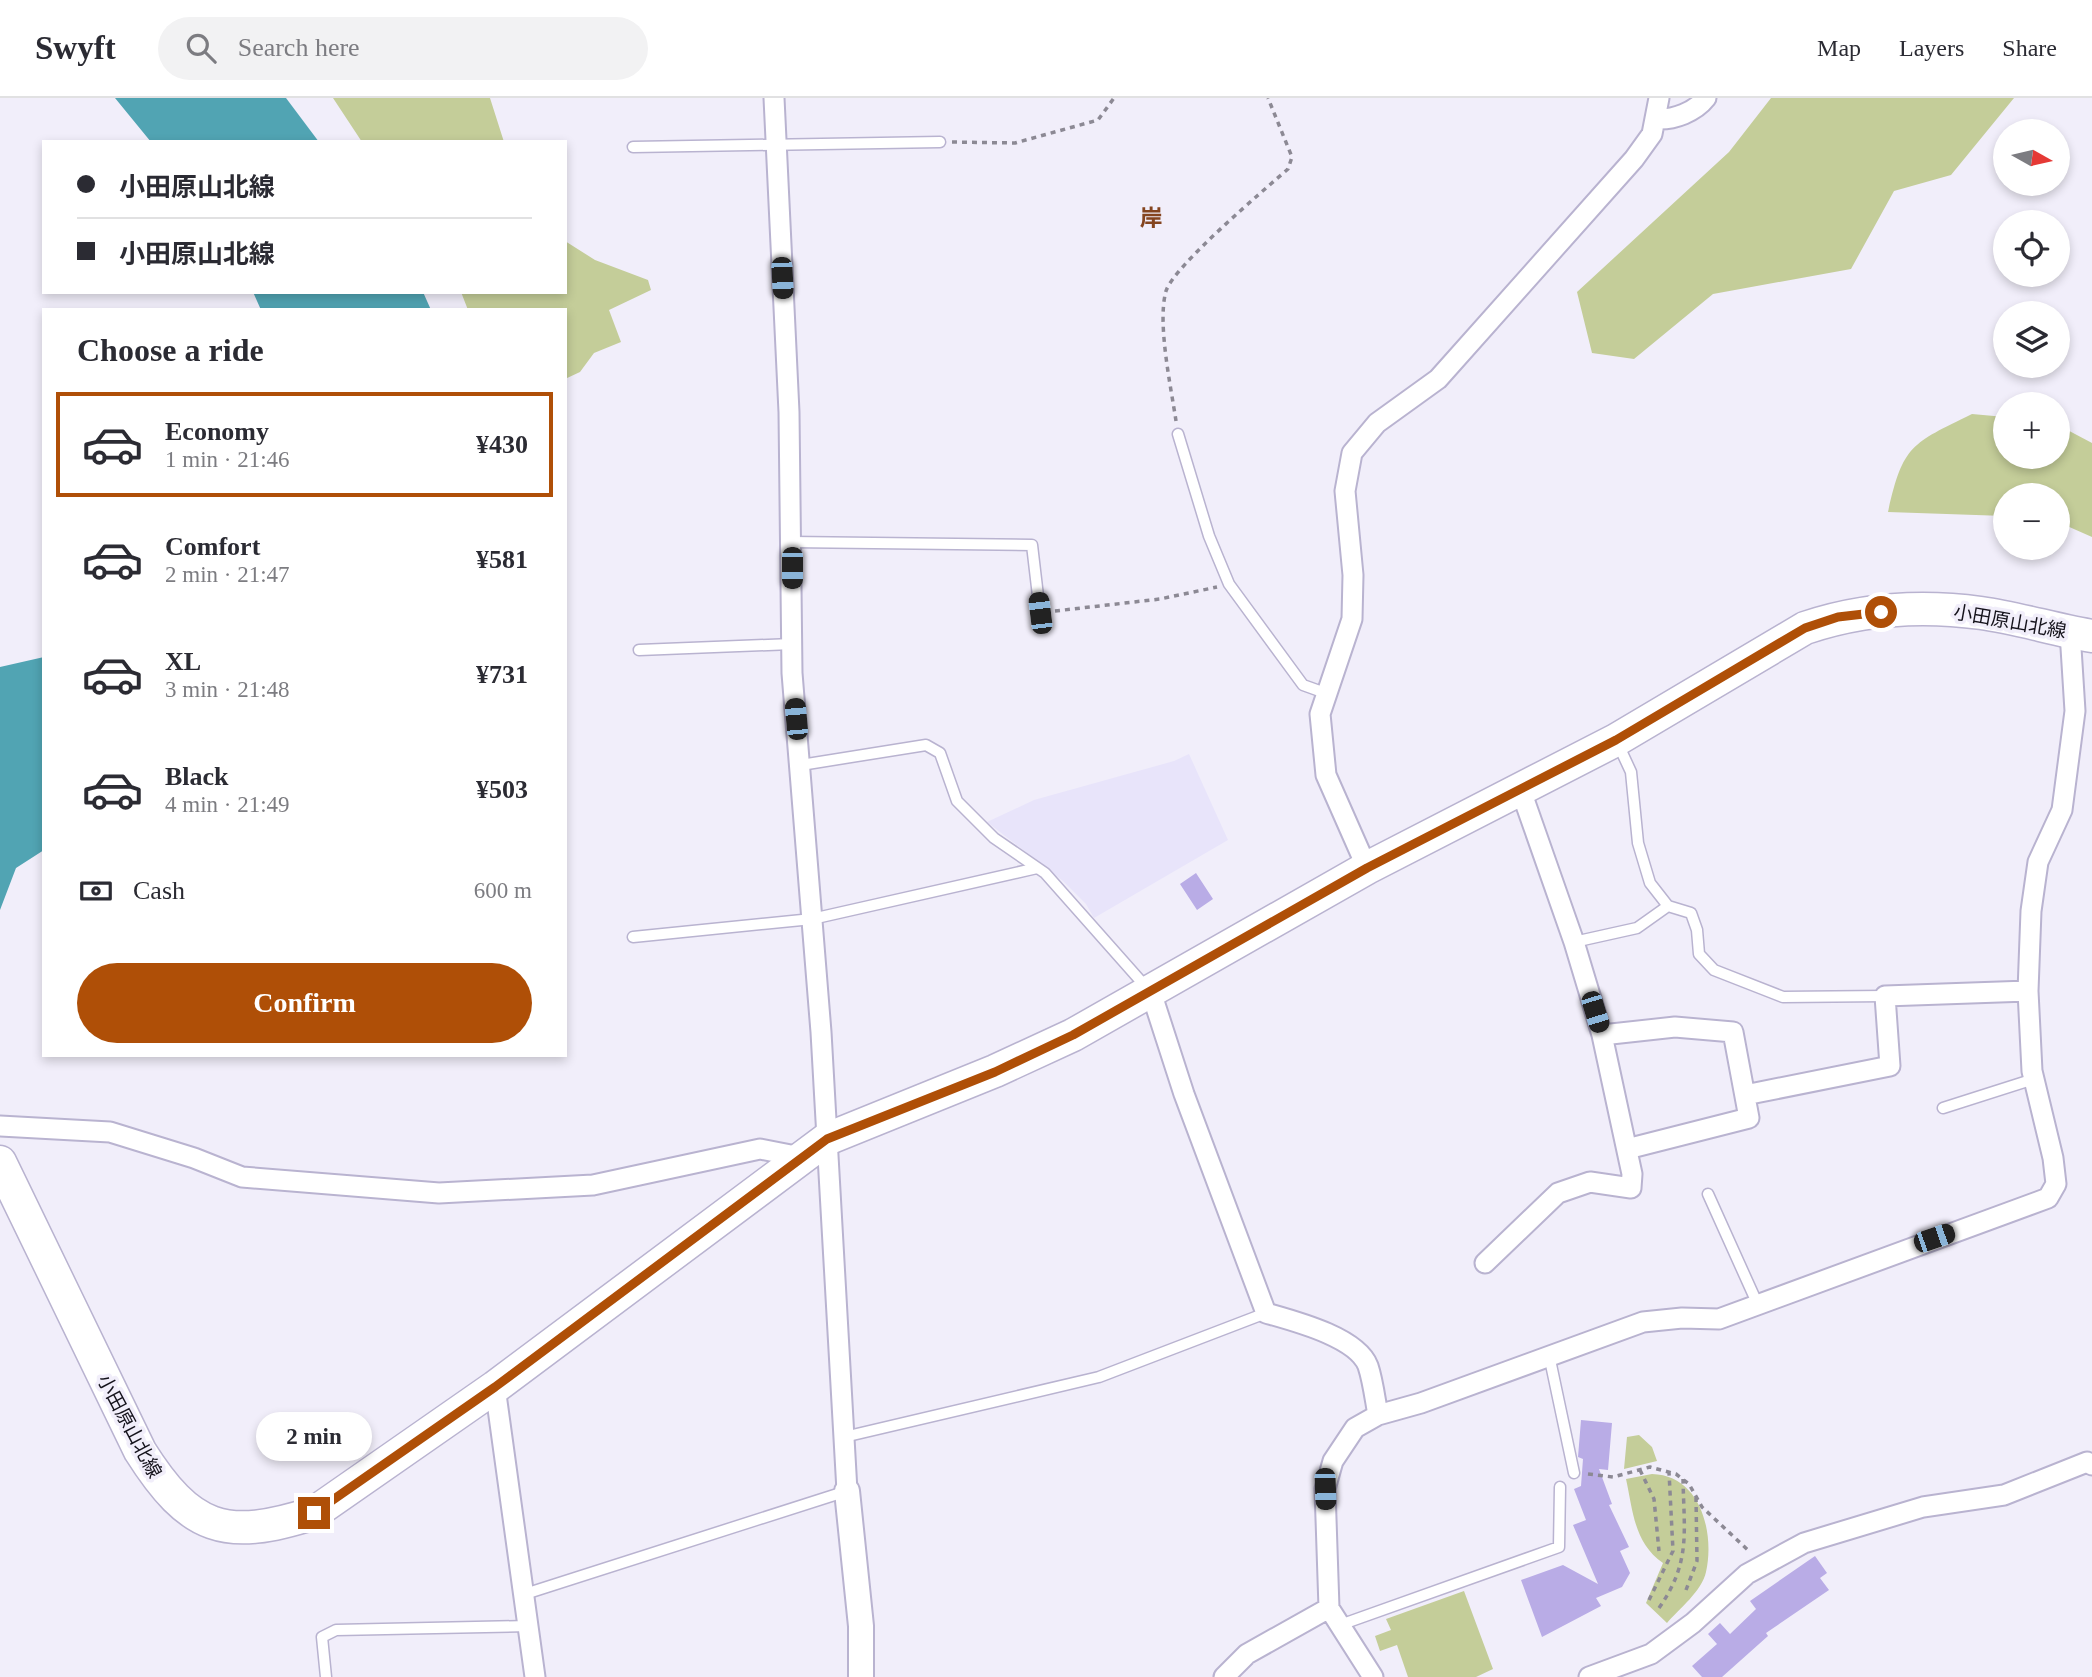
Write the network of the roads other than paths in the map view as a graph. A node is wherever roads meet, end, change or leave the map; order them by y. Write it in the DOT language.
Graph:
graph roads {
  1 [pos="774,98"];
  2 [pos="1660,98"];
  3 [pos="1706,98"];
  4 [pos="1657,120"];
  5 [pos="940,142"];
  6 [pos="776,144"];
  7 [pos="633,147"];
  8 [pos="1178,434"];
  9 [pos="791,542"];
  10 [pos="1040,613"];
  11 [pos="2081,634"];
  12 [pos="792,644"];
  13 [pos="639,650"];
  14 [pos="1328,694"];
  15 [pos="1616,740"];
  16 [pos="801,765"];
  17 [pos="1520,788"];
  18 [pos="1037,868"];
  19 [pos="1367,868"];
  20 [pos="1668,906"];
  21 [pos="813,919"];
  22 [pos="633,937"];
  23 [pos="1574,942"];
  24 [pos="2028,991"];
  25 [pos="1152,992"];
  26 [pos="1885,996"];
  27 [pos="1602,1035"];
  28 [pos="2034,1079"];
  29 [pos="1745,1095"];
  30 [pos="1943,1108"];
  31 [pos="0,1126"];
  32 [pos="827,1139"];
  33 [pos="1627,1149"];
  34 [pos="801,1157"];
  35 [pos="0,1162"];
  36 [pos="1708,1194"];
  37 [pos="1485,1263"];
  38 [pos="1758,1305"];
  39 [pos="1266,1313"];
  40 [pos="1549,1355"];
  41 [pos="495,1387"];
  42 [pos="1378,1415"];
  43 [pos="844,1437"];
  44 [pos="2090,1462"];
  45 [pos="1577,1473"];
  46 [pos="1560,1487"];
  47 [pos="847,1491"];
  48 [pos="525,1594"];
  49 [pos="1329,1608"];
  50 [pos="1340,1625"];
  51 [pos="528,1626"];
  52 [pos="326,1677"];
  53 [pos="535,1677"];
  54 [pos="861,1677"];
  55 [pos="1224,1677"];
  56 [pos="1373,1677"];
  57 [pos="1589,1677"];
  1 -- 6 [label="street"];
  2 -- 4 [label="street"];
  3 -- 4 [label="street"];
  4 -- 14 [label="street"];
  5 -- 6 [label="lane"];
  6 -- 7 [label="lane"];
  6 -- 9 [label="street"];
  8 -- 14 [label="lane"];
  9 -- 10 [label="lane"];
  9 -- 12 [label="street"];
  11 -- 15 [label="main road, 小田原山北線"];
  11 -- 24 [label="street"];
  12 -- 13 [label="lane"];
  12 -- 16 [label="street"];
  14 -- 19 [label="street"];
  15 -- 17 [label="main road, 小田原山北線"];
  15 -- 20 [label="lane"];
  16 -- 18 [label="lane"];
  16 -- 21 [label="street"];
  17 -- 19 [label="main road, 小田原山北線"];
  17 -- 23 [label="street"];
  18 -- 21 [label="lane"];
  18 -- 25 [label="lane"];
  19 -- 25 [label="main road, 小田原山北線"];
  20 -- 23 [label="lane"];
  20 -- 26 [label="lane"];
  21 -- 22 [label="lane"];
  21 -- 32 [label="street"];
  23 -- 27 [label="street"];
  24 -- 26 [label="street"];
  24 -- 28 [label="street"];
  25 -- 32 [label="main road, 小田原山北線"];
  25 -- 39 [label="street"];
  26 -- 29 [label="street"];
  27 -- 29 [label="street"];
  27 -- 33 [label="street"];
  28 -- 30 [label="lane"];
  28 -- 38 [label="street"];
  29 -- 33 [label="street"];
  31 -- 34 [label="street"];
  32 -- 34 [label="main road, 小田原山北線"];
  32 -- 43 [label="street"];
  33 -- 37 [label="street"];
  34 -- 41 [label="main road, 小田原山北線"];
  35 -- 41 [label="main road, 小田原山北線"];
  36 -- 38 [label="lane"];
  38 -- 40 [label="street"];
  39 -- 42 [label="street"];
  39 -- 43 [label="lane"];
  40 -- 42 [label="street"];
  40 -- 45 [label="lane"];
  41 -- 48 [label="street"];
  42 -- 49 [label="street"];
  43 -- 47 [label="street"];
  44 -- 57 [label="street"];
  46 -- 50 [label="lane"];
  47 -- 48 [label="lane"];
  47 -- 54 [label="street"];
  48 -- 51 [label="street"];
  49 -- 50 [label="street"];
  49 -- 55 [label="street"];
  50 -- 56 [label="street"];
  51 -- 52 [label="lane"];
  51 -- 53 [label="street"];
}
